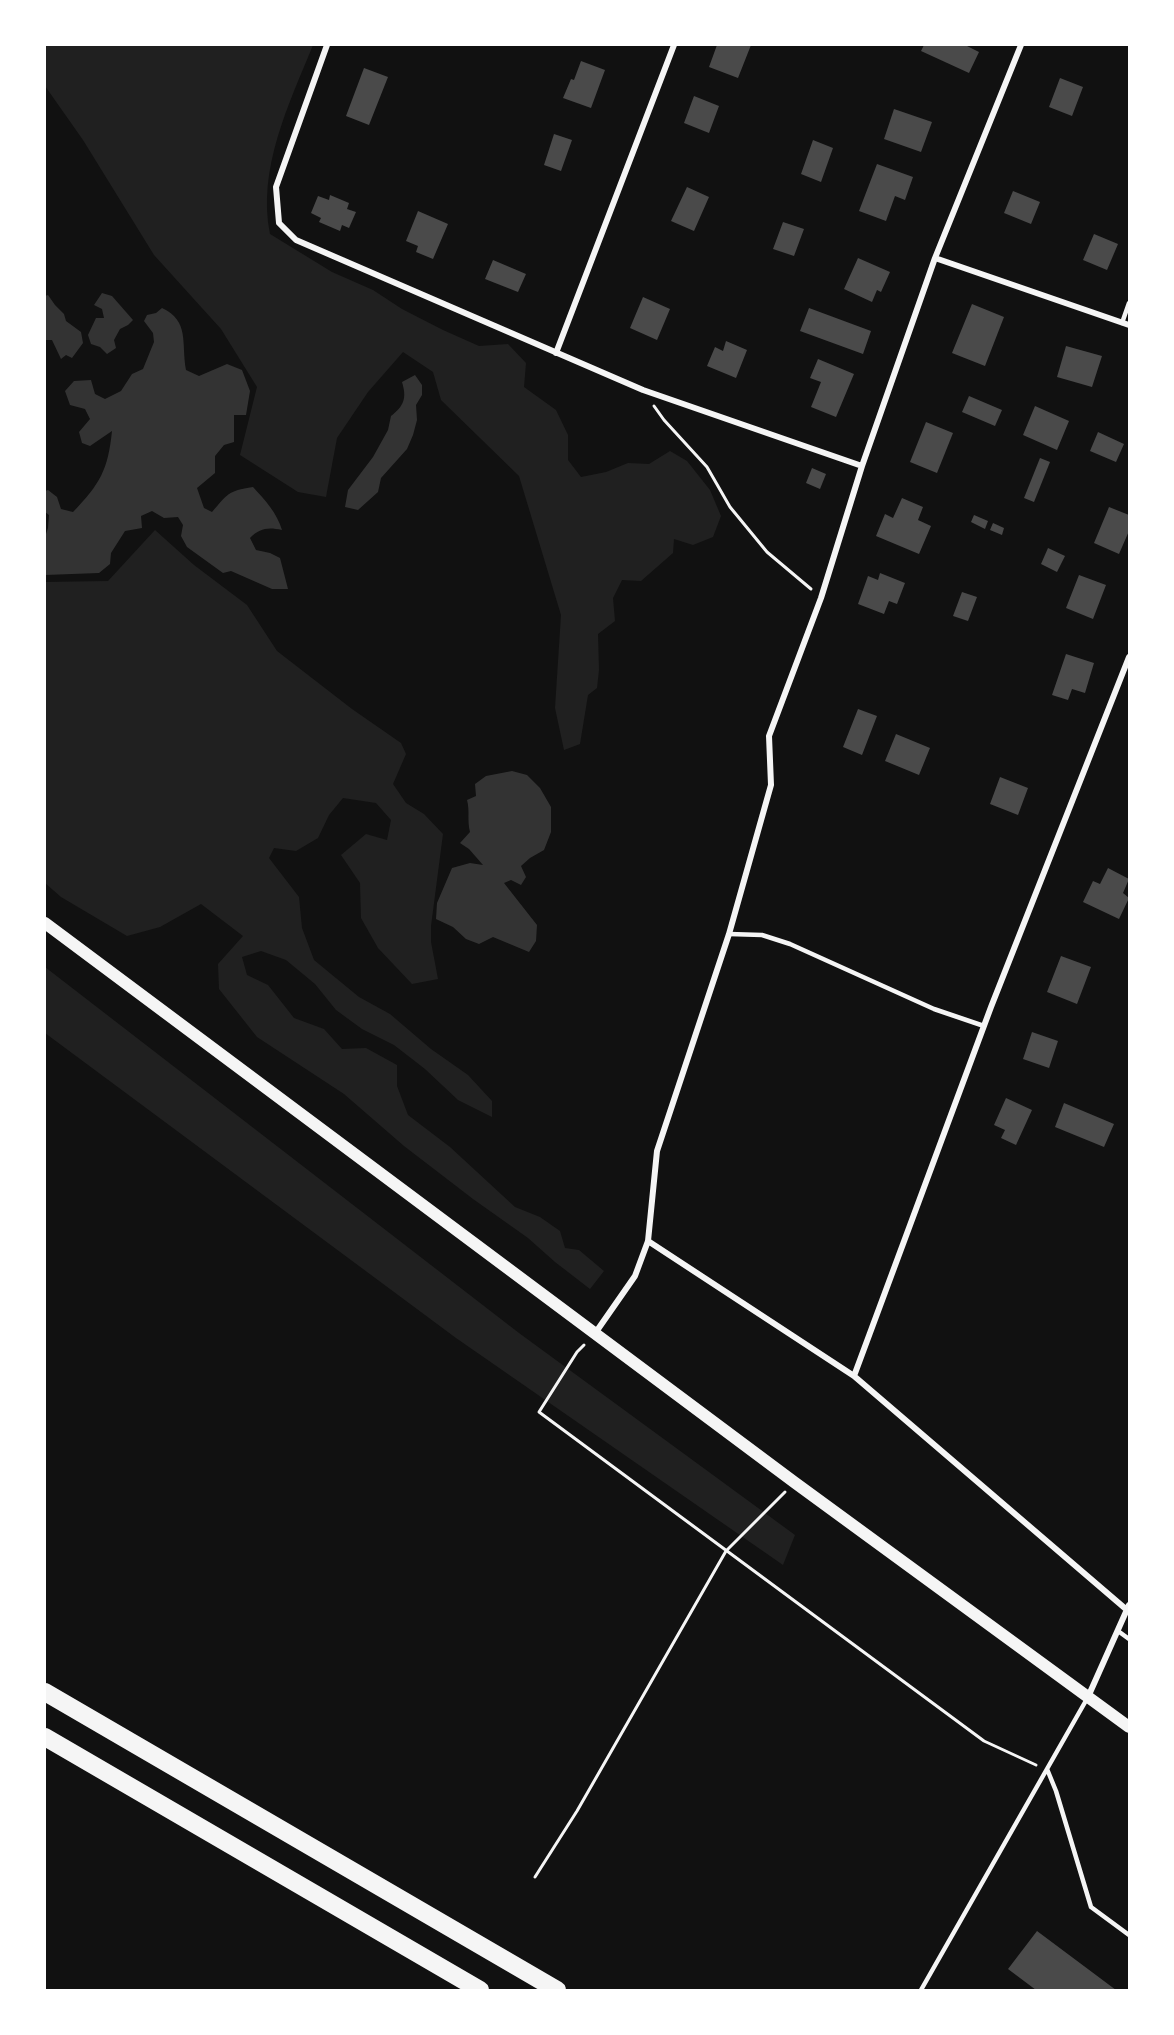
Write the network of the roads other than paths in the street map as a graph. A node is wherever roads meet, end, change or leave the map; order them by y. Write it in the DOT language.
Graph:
graph roads {
  1 [pos="327,45"];
  2 [pos="674,45"];
  3 [pos="1021,45"];
  4 [pos="934,258"];
  5 [pos="1129,303"];
  6 [pos="1126,324"];
  7 [pos="556,353"];
  8 [pos="862,466"];
  9 [pos="1129,657"];
  10 [pos="45,923"];
  11 [pos="729,934"];
  12 [pos="984,1026"];
  13 [pos="648,1241"];
  14 [pos="596,1332"];
  15 [pos="854,1376"];
  16 [pos="1128,1607"];
  17 [pos="1118,1631"];
  18 [pos="1129,1639"];
  19 [pos="45,1692"];
  20 [pos="1088,1697"];
  21 [pos="1129,1727"];
  22 [pos="45,1737"];
  23 [pos="1047,1769"];
  24 [pos="1129,1935"];
  25 [pos="480,1990"];
  26 [pos="557,1990"];
  27 [pos="921,1990"];
  1 -- 7 [label="street"];
  2 -- 7 [label="street"];
  3 -- 4 [label="street"];
  4 -- 6 [label="street"];
  4 -- 8 [label="street"];
  5 -- 6 [label="lane"];
  7 -- 8 [label="street"];
  8 -- 11 [label="street"];
  9 -- 12 [label="street"];
  10 -- 14 [label="main road"];
  11 -- 12 [label="lane"];
  11 -- 13 [label="street"];
  12 -- 15 [label="street"];
  13 -- 14 [label="street"];
  13 -- 15 [label="street"];
  14 -- 20 [label="main road"];
  15 -- 16 [label="street"];
  16 -- 17 [label="street"];
  17 -- 18 [label="lane"];
  17 -- 20 [label="street"];
  19 -- 26 [label="highway"];
  20 -- 21 [label="main road"];
  20 -- 23 [label="lane"];
  22 -- 25 [label="highway"];
  23 -- 24 [label="lane"];
  23 -- 27 [label="lane"];
}
